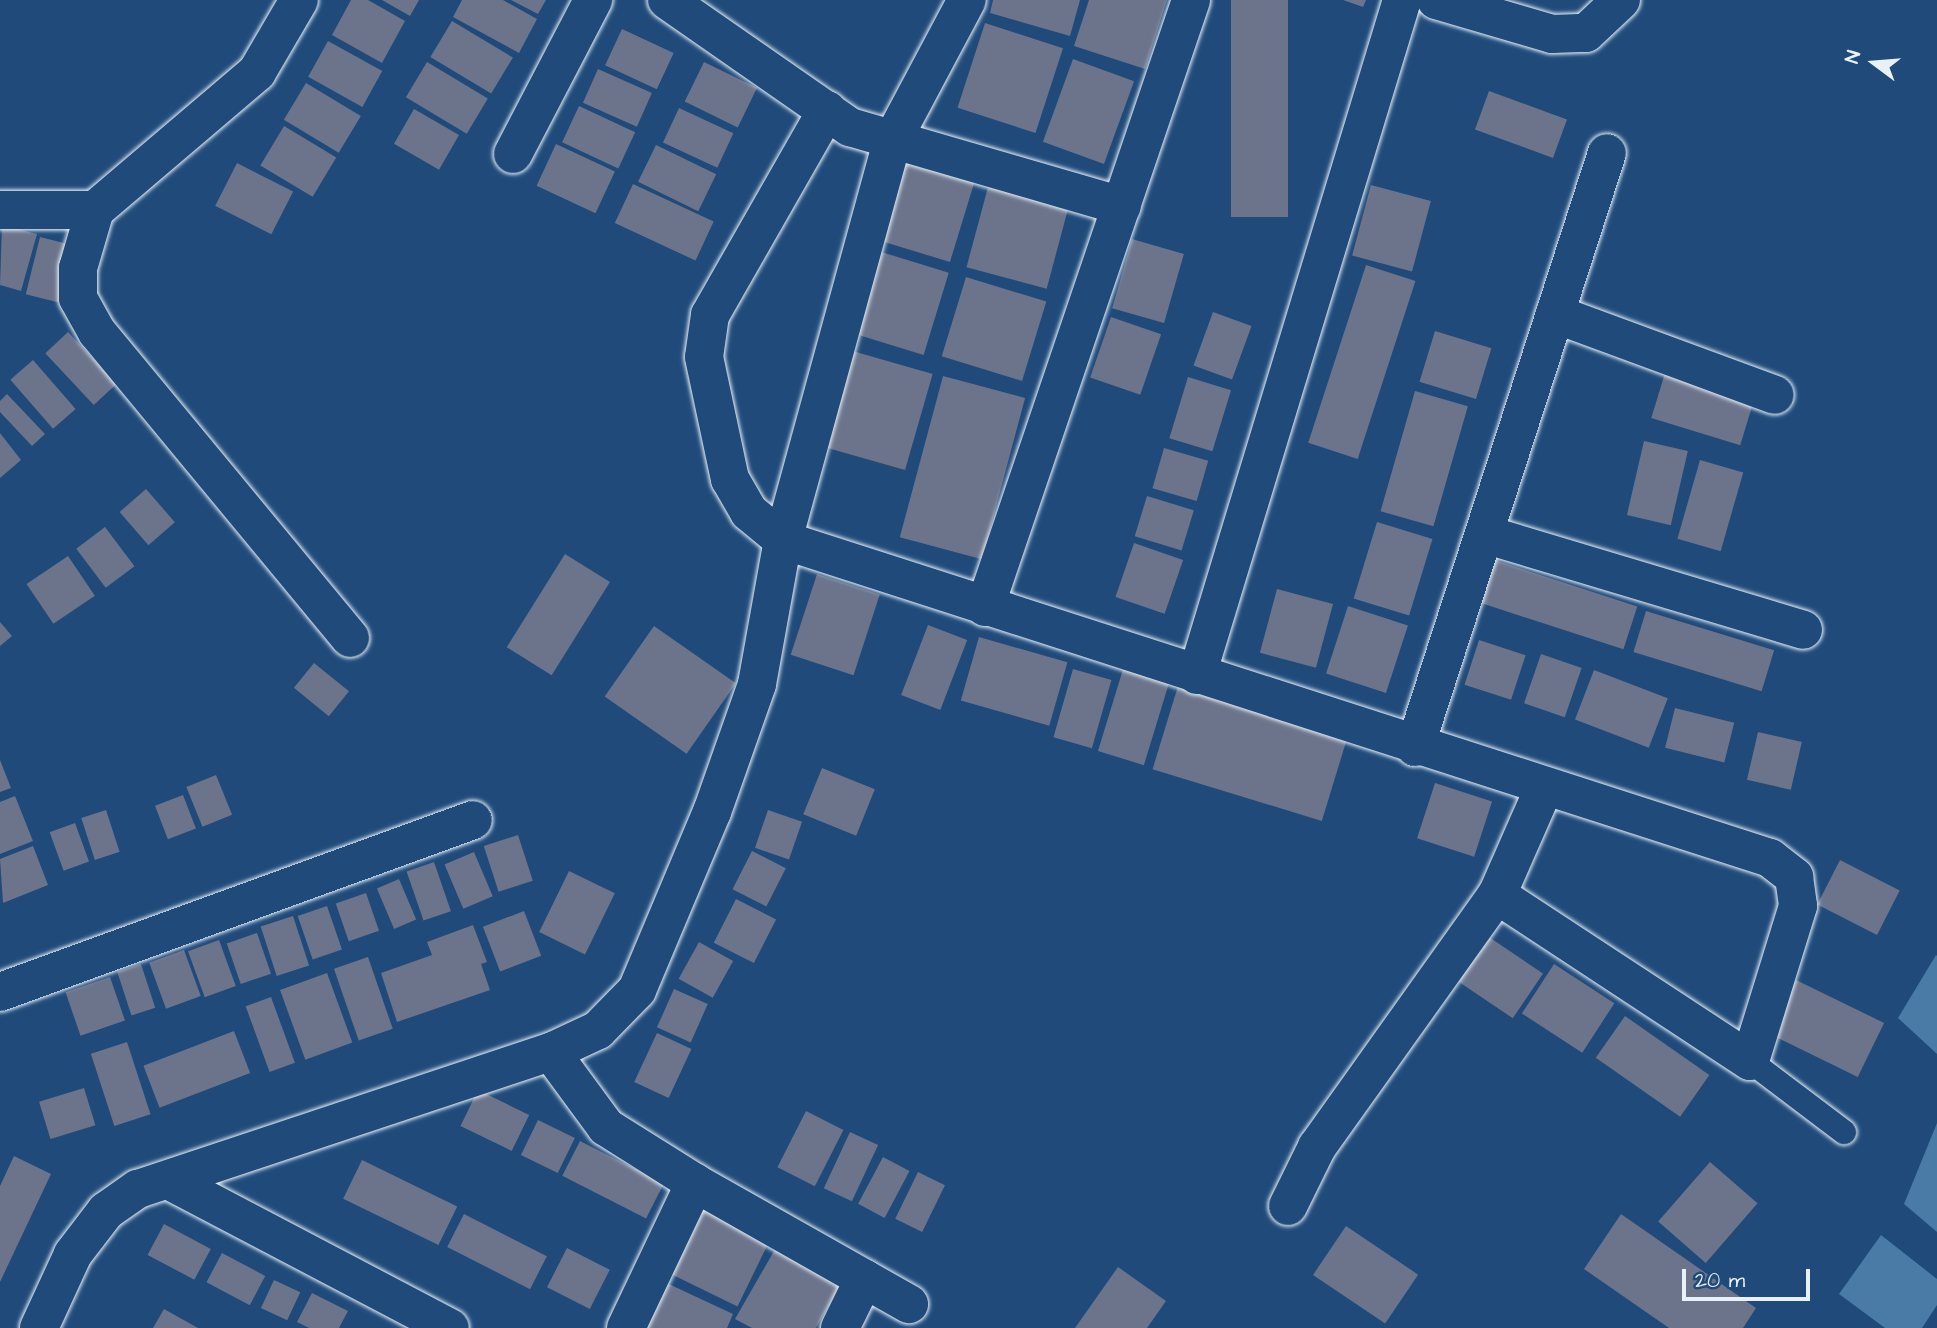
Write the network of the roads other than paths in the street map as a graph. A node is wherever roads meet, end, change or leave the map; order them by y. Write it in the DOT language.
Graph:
graph roads {
  1 [pos="299,0"];
  2 [pos="593,0"];
  3 [pos="667,0"];
  4 [pos="967,0"];
  5 [pos="1191,0"];
  6 [pos="1402,0"];
  7 [pos="1436,0"];
  8 [pos="1621,0"];
  9 [pos="827,110"];
  10 [pos="893,139"];
  11 [pos="513,153"];
  12 [pos="1607,153"];
  13 [pos="1122,206"];
  14 [pos="0,210"];
  15 [pos="95,210"];
  16 [pos="1555,314"];
  17 [pos="1775,395"];
  18 [pos="1484,534"];
  19 [pos="783,540"];
  20 [pos="985,607"];
  21 [pos="1802,630"];
  22 [pos="350,638"];
  23 [pos="1197,675"];
  24 [pos="1415,747"];
  25 [pos="1544,788"];
  26 [pos="473,820"];
  27 [pos="1497,895"];
  28 [pos="0,992"];
  29 [pos="551,1052"];
  30 [pos="1750,1061"];
  31 [pos="1844,1132"];
  32 [pos="170,1181"];
  33 [pos="695,1183"];
  34 [pos="1289,1206"];
  35 [pos="864,1279"];
  36 [pos="909,1304"];
  37 [pos="39,1328"];
  38 [pos="450,1328"];
  39 [pos="626,1328"];
  40 [pos="840,1328"];
  1 -- 15 [label="street"];
  2 -- 11 [label="street"];
  3 -- 9 [label="street"];
  4 -- 10 [label="street"];
  5 -- 13 [label="street"];
  6 -- 23 [label="street"];
  7 -- 8 [label="street"];
  9 -- 10 [label="street"];
  9 -- 19 [label="street"];
  10 -- 13 [label="street"];
  10 -- 19 [label="street"];
  12 -- 16 [label="street"];
  13 -- 20 [label="street"];
  14 -- 15 [label="street"];
  15 -- 22 [label="street"];
  16 -- 17 [label="street"];
  16 -- 18 [label="street"];
  18 -- 21 [label="street"];
  18 -- 24 [label="street"];
  19 -- 20 [label="street"];
  19 -- 29 [label="street"];
  20 -- 23 [label="street"];
  23 -- 24 [label="street"];
  24 -- 25 [label="street"];
  25 -- 27 [label="street"];
  25 -- 30 [label="street"];
  26 -- 28 [label="street"];
  27 -- 30 [label="street"];
  27 -- 34 [label="street"];
  29 -- 32 [label="street"];
  29 -- 33 [label="street"];
  30 -- 31 [label="lane"];
  32 -- 37 [label="street"];
  32 -- 38 [label="street"];
  33 -- 35 [label="street"];
  33 -- 39 [label="street"];
  35 -- 36 [label="street"];
  35 -- 40 [label="street"];
}
